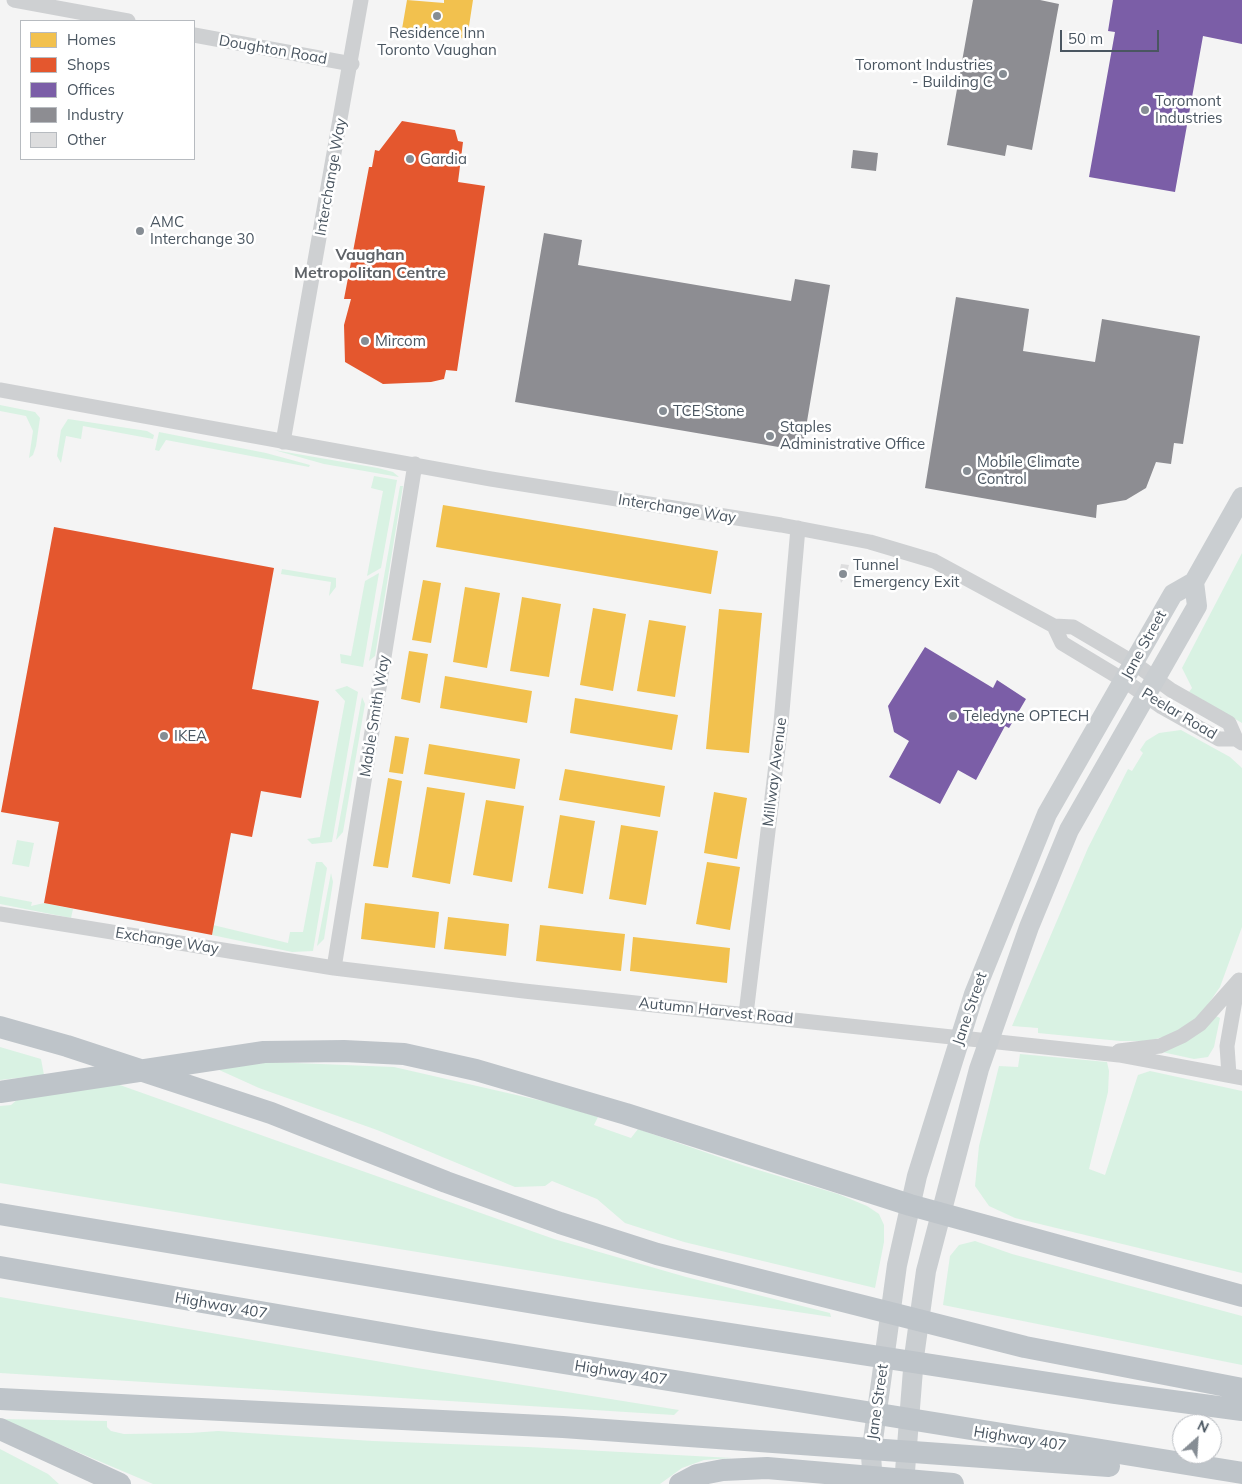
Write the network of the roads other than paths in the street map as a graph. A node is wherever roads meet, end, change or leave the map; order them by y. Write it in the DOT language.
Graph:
graph roads {
  1 [pos="14,0"];
  2 [pos="362,0"];
  3 [pos="123,20"];
  4 [pos="195,35"];
  5 [pos="352,64"];
  6 [pos="0,390"];
  7 [pos="283,442"];
  8 [pos="415,464"];
  9 [pos="1242,497"];
  10 [pos="798,528"];
  11 [pos="1194,582"];
  12 [pos="1054,626"];
  13 [pos="1134,663"];
  14 [pos="1125,681"];
  15 [pos="1152,688"];
  16 [pos="1239,742"];
  17 [pos="0,914"];
  18 [pos="334,968"];
  19 [pos="1241,976"];
  20 [pos="746,1014"];
  21 [pos="0,1027"];
  22 [pos="1098,1054"];
  23 [pos="1235,1076"];
  24 [pos="6,1091"];
  25 [pos="910,1205"];
  26 [pos="940,1213"];
  27 [pos="0,1214"];
  28 [pos="0,1268"];
  29 [pos="1242,1296"];
  30 [pos="1242,1389"];
  31 [pos="0,1399"];
  32 [pos="1242,1410"];
  33 [pos="0,1429"];
  34 [pos="871,1455"];
  35 [pos="1242,1474"];
  36 [pos="120,1484"];
  37 [pos="680,1484"];
  38 [pos="866,1484"];
  39 [pos="872,1484"];
  40 [pos="904,1484"];
  41 [pos="953,1484"];
  1 -- 3 [label="street"];
  2 -- 5 [label="street, Interchange Way"];
  4 -- 5 [label="street, Doughton Road"];
  5 -- 7 [label="street, Interchange Way"];
  6 -- 7 [label="street, Interchange Way"];
  7 -- 8 [label="street, Interchange Way"];
  8 -- 10 [label="street, Interchange Way"];
  8 -- 18 [label="street, Mable Smith Way"];
  9 -- 11 [label="main road, Jane Street"];
  10 -- 12 [label="street, Interchange Way"];
  10 -- 20 [label="street, Millway Avenue"];
  11 -- 13 [label="main road, Jane Street"];
  11 -- 15 [label="main road, Jane Street"];
  12 -- 13 [label="street, Interchange Way"];
  12 -- 14 [label="street, Interchange Way"];
  13 -- 14 [label="main road, Jane Street"];
  13 -- 15 [label="street, Interchange Way"];
  14 -- 15 [label="street, Peelar Road"];
  14 -- 25 [label="main road, Jane Street"];
  15 -- 16 [label="street, Peelar Road"];
  15 -- 26 [label="main road, Jane Street"];
  17 -- 18 [label="street, Exchange Way"];
  18 -- 20 [label="street, Autumn Harvest Road"];
  19 -- 22 [label="street"];
  19 -- 23 [label="street"];
  20 -- 22 [label="street, Autumn Harvest Road"];
  21 -- 30 [label="highway"];
  22 -- 23 [label="street"];
  24 -- 25 [label="highway"];
  25 -- 26 [label="highway"];
  25 -- 34 [label="main road, Jane Street"];
  26 -- 29 [label="highway"];
  26 -- 40 [label="main road, Jane Street"];
  27 -- 32 [label="highway"];
  28 -- 35 [label="highway, Highway 407"];
  31 -- 35 [label="highway"];
  33 -- 36 [label="highway"];
  34 -- 38 [label="highway"];
  34 -- 39 [label="main road, Jane Street"];
  37 -- 41 [label="highway"];
}
